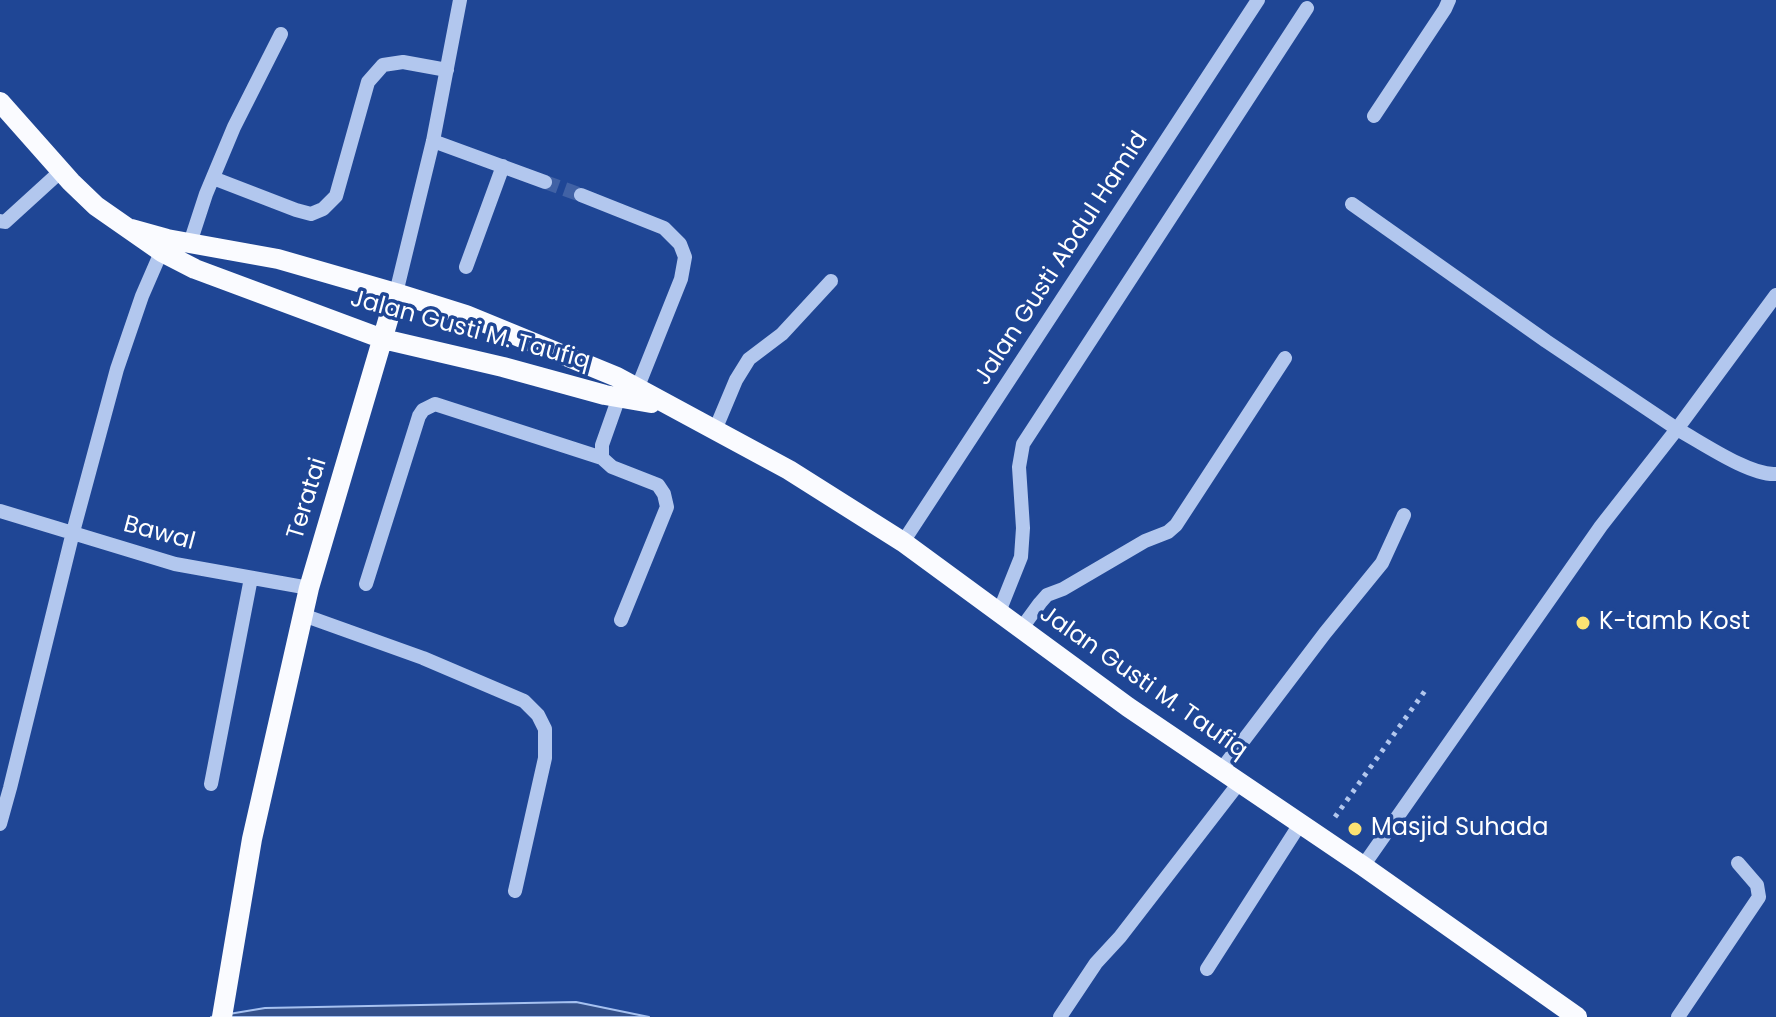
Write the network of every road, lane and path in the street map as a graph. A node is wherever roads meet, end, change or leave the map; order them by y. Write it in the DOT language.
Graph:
graph roads {
  1 [pos="460,0"];
  2 [pos="1258,0"];
  3 [pos="1449,0"];
  4 [pos="1307,8"];
  5 [pos="281,34"];
  6 [pos="447,70"];
  7 [pos="0,102"];
  8 [pos="1374,116"];
  9 [pos="433,141"];
  10 [pos="503,166"];
  11 [pos="61,171"];
  12 [pos="213,178"];
  13 [pos="545,182"];
  14 [pos="581,195"];
  15 [pos="1352,204"];
  16 [pos="0,221"];
  17 [pos="190,243"];
  18 [pos="164,246"];
  19 [pos="466,267"];
  20 [pos="831,281"];
  21 [pos="396,293"];
  22 [pos="1776,295"];
  23 [pos="383,339"];
  24 [pos="1285,358"];
  25 [pos="628,393"];
  26 [pos="1677,429"];
  27 [pos="715,430"];
  28 [pos="602,458"];
  29 [pos="1776,474"];
  30 [pos="0,511"];
  31 [pos="1404,515"];
  32 [pos="73,532"];
  33 [pos="903,542"];
  34 [pos="251,578"];
  35 [pos="366,584"];
  36 [pos="309,588"];
  37 [pos="999,612"];
  38 [pos="303,615"];
  39 [pos="621,620"];
  40 [pos="1021,629"];
  41 [pos="1427,688"];
  42 [pos="1221,770"];
  43 [pos="1239,783"];
  44 [pos="211,784"];
  45 [pos="0,824"];
  46 [pos="1300,824"];
  47 [pos="1320,838"];
  48 [pos="1738,863"];
  49 [pos="1363,866"];
  50 [pos="515,891"];
  51 [pos="1207,969"];
  52 [pos="1566,1014"];
  53 [pos="222,1017"];
  54 [pos="1060,1017"];
  55 [pos="1678,1017"];
  1 -- 6 [label="street, Teratai"];
  2 -- 33 [label="street, Jalan Gusti Abdul Hamid"];
  3 -- 8 [label="street"];
  4 -- 37 [label="street"];
  5 -- 12 [label="street"];
  6 -- 9 [label="street, Teratai"];
  6 -- 12 [label="street"];
  7 -- 11 [label="main road, Jalan Gusti M. Taufiq"];
  9 -- 10 [label="street"];
  9 -- 21 [label="street, Teratai"];
  10 -- 13 [label="street"];
  10 -- 19 [label="street"];
  11 -- 16 [label="street"];
  11 -- 18 [label="main road, Jalan Gusti M. Taufiq"];
  12 -- 17 [label="street"];
  14 -- 25 [label="street"];
  15 -- 26 [label="street"];
  17 -- 18 [label="main road, Jalan Gusti M. Taufiq"];
  17 -- 21 [label="main road, Jalan Gusti M. Taufiq"];
  18 -- 23 [label="main road, Jalan Gusti M. Taufiq"];
  18 -- 32 [label="street"];
  20 -- 27 [label="street"];
  21 -- 23 [label="main road, Teratai"];
  21 -- 25 [label="main road, Jalan Gusti M. Taufiq"];
  22 -- 26 [label="street"];
  23 -- 25 [label="main road, Jalan Gusti M. Taufiq"];
  23 -- 36 [label="main road, Teratai"];
  24 -- 40 [label="street"];
  25 -- 27 [label="main road, Jalan Gusti M. Taufiq"];
  25 -- 28 [label="street"];
  26 -- 29 [label="street"];
  26 -- 49 [label="street"];
  27 -- 33 [label="main road, Jalan Gusti M. Taufiq"];
  28 -- 35 [label="street"];
  28 -- 39 [label="street"];
  30 -- 32 [label="street, Bawal"];
  31 -- 42 [label="street"];
  32 -- 34 [label="street, Bawal"];
  32 -- 45 [label="street"];
  33 -- 37 [label="main road, Jalan Gusti M. Taufiq"];
  34 -- 36 [label="street, Bawal"];
  34 -- 44 [label="street"];
  36 -- 38 [label="main road, Teratai"];
  37 -- 40 [label="main road, Jalan Gusti M. Taufiq"];
  38 -- 50 [label="street"];
  38 -- 53 [label="main road, Teratai"];
  40 -- 42 [label="main road, Jalan Gusti M. Taufiq"];
  41 -- 47 [label="path"];
  42 -- 43 [label="main road, Jalan Gusti M. Taufiq"];
  43 -- 46 [label="main road, Jalan Gusti M. Taufiq"];
  43 -- 54 [label="street"];
  46 -- 47 [label="main road, Jalan Gusti M. Taufiq"];
  46 -- 51 [label="street"];
  47 -- 49 [label="main road, Jalan Gusti M. Taufiq"];
  48 -- 55 [label="street"];
  49 -- 52 [label="main road, Jalan Gusti M. Taufiq"];
}
